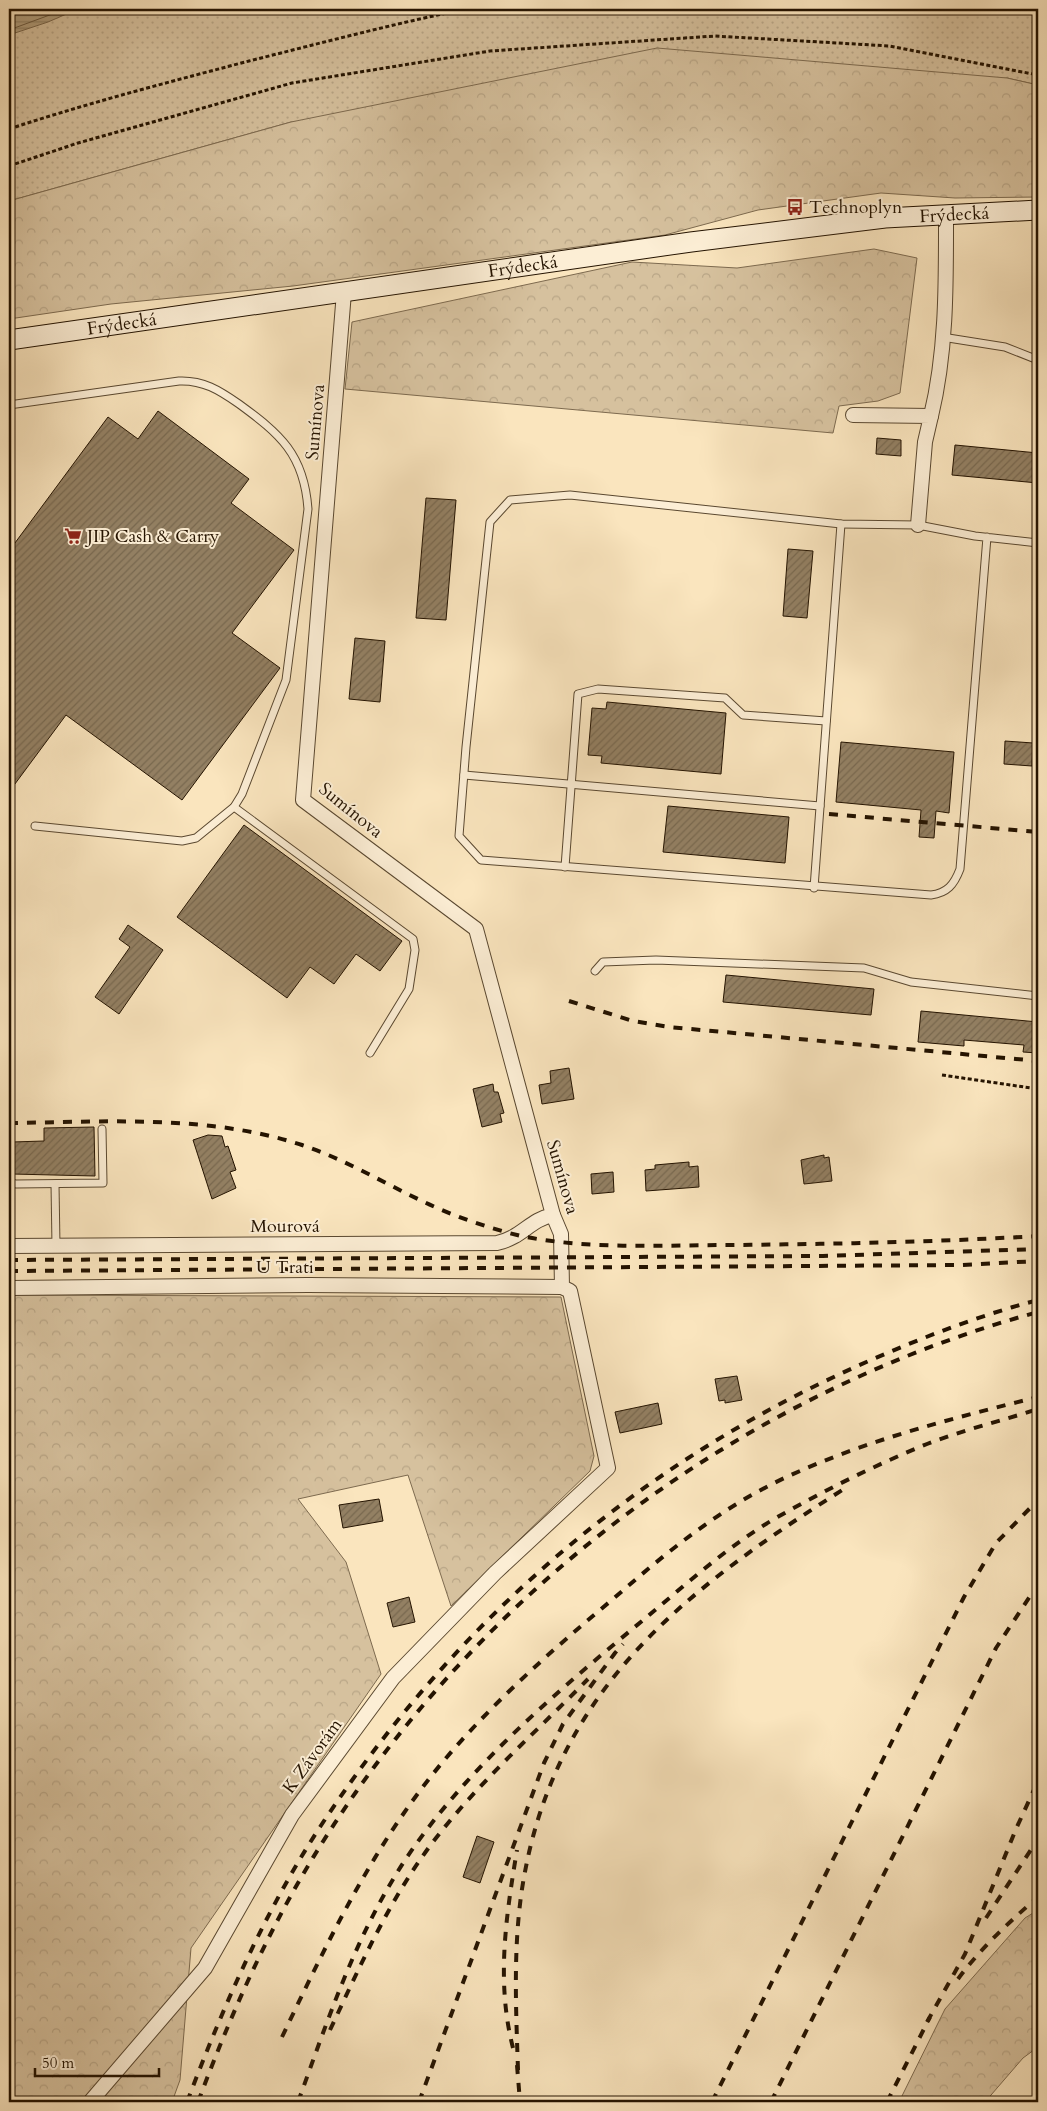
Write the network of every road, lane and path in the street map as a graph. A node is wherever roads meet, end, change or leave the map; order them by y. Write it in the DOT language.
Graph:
graph roads {
  1 [pos="466,9"];
  2 [pos="1038,76"];
  3 [pos="9,128"];
  4 [pos="9,166"];
  5 [pos="1038,210"];
  6 [pos="946,214"];
  7 [pos="344,292"];
  8 [pos="942,337"];
  9 [pos="9,340"];
  10 [pos="1038,360"];
  11 [pos="9,405"];
  12 [pos="853,414"];
  13 [pos="932,416"];
  14 [pos="841,524"];
  15 [pos="918,525"];
  16 [pos="987,538"];
  17 [pos="1038,543"];
  18 [pos="826,721"];
  19 [pos="464,775"];
  20 [pos="570,784"];
  21 [pos="820,806"];
  22 [pos="234,807"];
  23 [pos="35,826"];
  24 [pos="565,867"];
  25 [pos="814,888"];
  26 [pos="595,971"];
  27 [pos="1038,996"];
  28 [pos="370,1053"];
  29 [pos="942,1075"];
  30 [pos="1038,1089"];
  31 [pos="102,1129"];
  32 [pos="9,1182"];
  33 [pos="55,1184"];
  34 [pos="553,1215"];
  35 [pos="9,1246"];
  36 [pos="56,1246"];
  37 [pos="9,1288"];
  38 [pos="566,1289"];
  39 [pos="90,2102"];
  1 -- 3 [label="path"];
  2 -- 4 [label="path"];
  5 -- 6 [label="main road, Frýdecká"];
  6 -- 7 [label="main road, Frýdecká"];
  6 -- 8 [label="street"];
  7 -- 9 [label="main road, Frýdecká"];
  7 -- 34 [label="street, Sumínova"];
  8 -- 10 [label="lane"];
  8 -- 13 [label="street"];
  11 -- 22 [label="lane"];
  12 -- 13 [label="street"];
  13 -- 15 [label="street"];
  14 -- 15 [label="lane"];
  14 -- 18 [label="lane"];
  14 -- 19 [label="lane"];
  15 -- 16 [label="lane"];
  16 -- 17 [label="lane"];
  16 -- 25 [label="lane"];
  18 -- 20 [label="lane"];
  18 -- 21 [label="lane"];
  19 -- 20 [label="lane"];
  19 -- 24 [label="lane"];
  20 -- 21 [label="lane"];
  20 -- 24 [label="lane"];
  21 -- 25 [label="lane"];
  22 -- 23 [label="lane"];
  22 -- 28 [label="lane"];
  24 -- 25 [label="lane"];
  26 -- 27 [label="lane"];
  29 -- 30 [label="path"];
  31 -- 33 [label="lane"];
  32 -- 33 [label="lane"];
  33 -- 36 [label="lane"];
  34 -- 36 [label="street, Mourová"];
  34 -- 38 [label="street, Sumínova"];
  35 -- 36 [label="street, Mourová"];
  37 -- 38 [label="street, U Trati"];
  38 -- 39 [label="street, K Závorám"];
}
